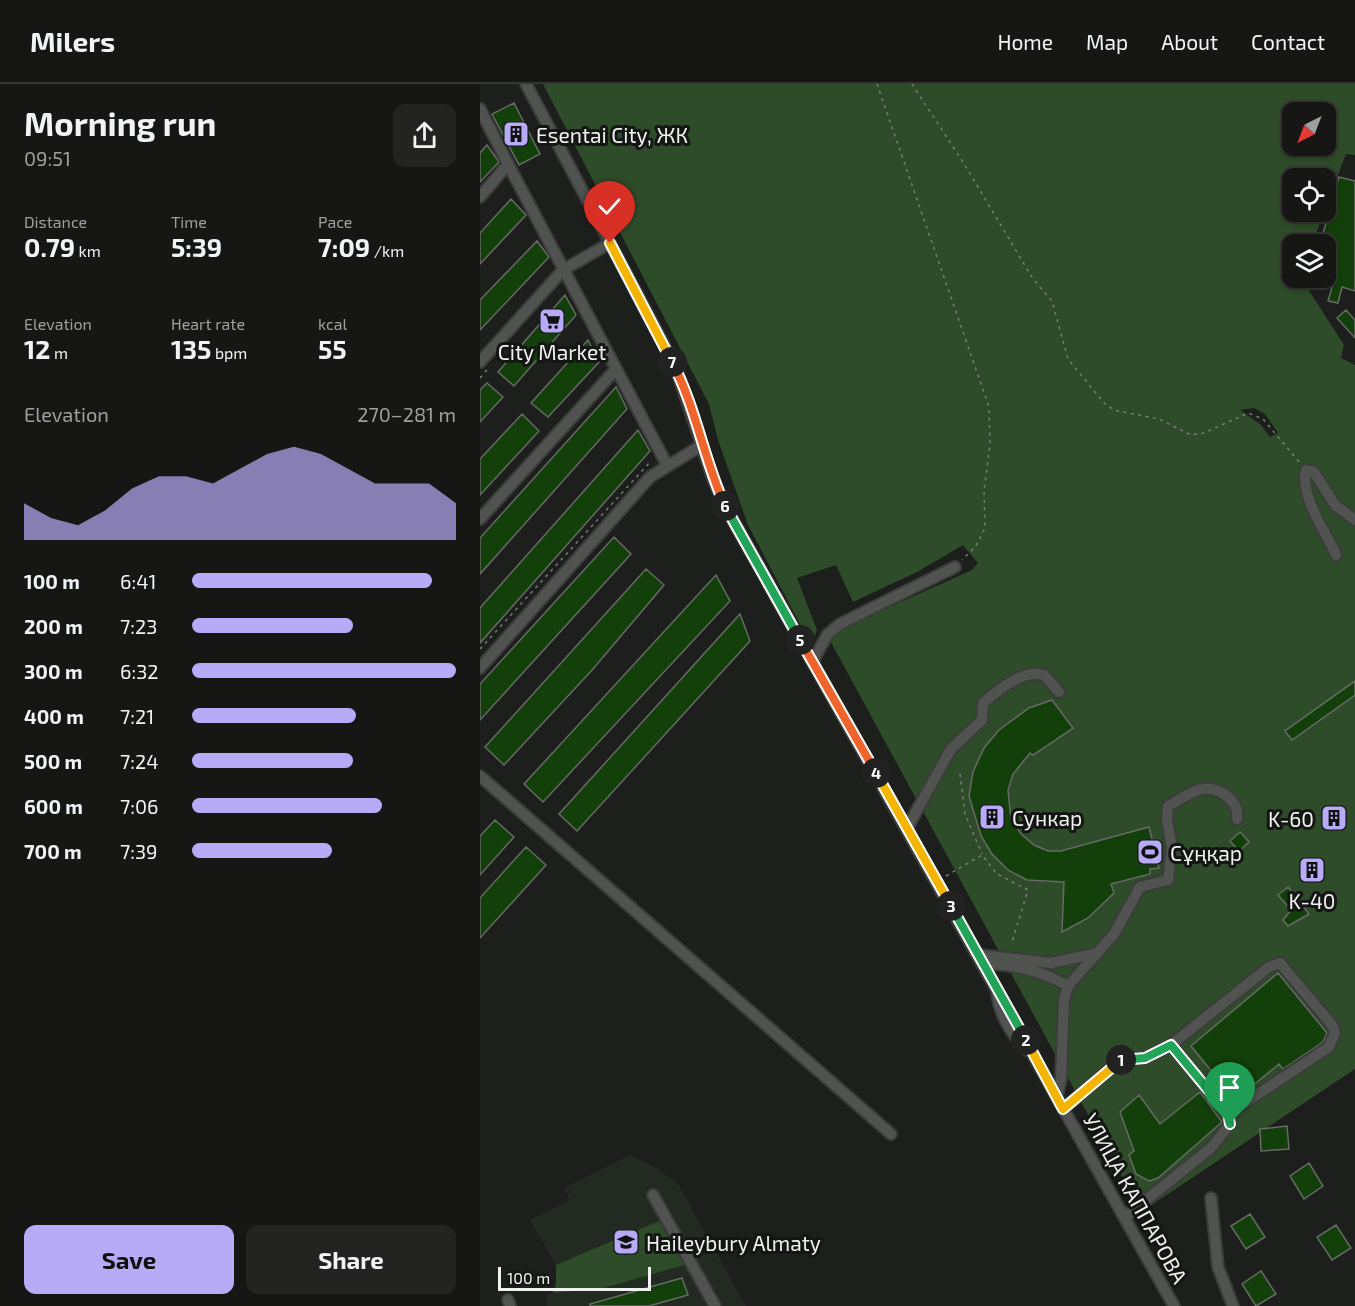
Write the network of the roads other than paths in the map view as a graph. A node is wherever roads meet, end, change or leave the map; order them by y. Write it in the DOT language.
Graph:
graph roads {
  1 [pos="526,84"];
  2 [pos="480,110"];
  3 [pos="508,164"];
  4 [pos="480,197"];
  5 [pos="610,243"];
  6 [pos="563,270"];
  7 [pos="480,362"];
  8 [pos="616,369"];
  9 [pos="702,445"];
  10 [pos="667,465"];
  11 [pos="480,519"];
  12 [pos="1355,520"];
  13 [pos="1336,555"];
  14 [pos="955,567"];
  15 [pos="813,661"];
  16 [pos="480,668"];
  17 [pos="1059,692"];
  18 [pos="480,776"];
  19 [pos="1237,819"];
  20 [pos="907,828"];
  21 [pos="1098,953"];
  22 [pos="982,960"];
  23 [pos="1068,986"];
  24 [pos="1171,1045"];
  25 [pos="1057,1096"];
  26 [pos="1063,1109"];
  27 [pos="1228,1114"];
  28 [pos="891,1134"];
  29 [pos="653,1195"];
  30 [pos="1211,1198"];
  31 [pos="1125,1217"];
  32 [pos="715,1306"];
  33 [pos="1174,1306"];
  34 [pos="1233,1306"];
  1 -- 5 [label="street, УЛИЦА КАППАРОВА"];
  2 -- 3 [label="street"];
  3 -- 4 [label="street"];
  3 -- 6 [label="street"];
  5 -- 6 [label="street"];
  5 -- 9 [label="street, УЛИЦА КАППАРОВА"];
  6 -- 7 [label="street"];
  6 -- 8 [label="street"];
  8 -- 10 [label="street"];
  8 -- 11 [label="street"];
  9 -- 10 [label="street"];
  9 -- 15 [label="street, УЛИЦА КАППАРОВА"];
  10 -- 16 [label="street"];
  12 -- 13 [label="street"];
  14 -- 15 [label="street"];
  15 -- 20 [label="street, УЛИЦА КАППАРОВА"];
  17 -- 20 [label="street"];
  18 -- 28 [label="street"];
  19 -- 21 [label="street"];
  20 -- 22 [label="street, УЛИЦА КАППАРОВА"];
  21 -- 22 [label="street"];
  21 -- 23 [label="street"];
  22 -- 23 [label="street"];
  22 -- 25 [label="street, УЛИЦА КАППАРОВА"];
  23 -- 25 [label="street"];
  24 -- 26 [label="street"];
  24 -- 27 [label="street"];
  24 -- 27 [label="street"];
  25 -- 26 [label="street, УЛИЦА КАППАРОВА"];
  26 -- 31 [label="street, УЛИЦА КАППАРОВА"];
  27 -- 31 [label="street"];
  29 -- 32 [label="street"];
  30 -- 34 [label="street"];
  31 -- 33 [label="street, УЛИЦА КАППАРОВА"];
}
